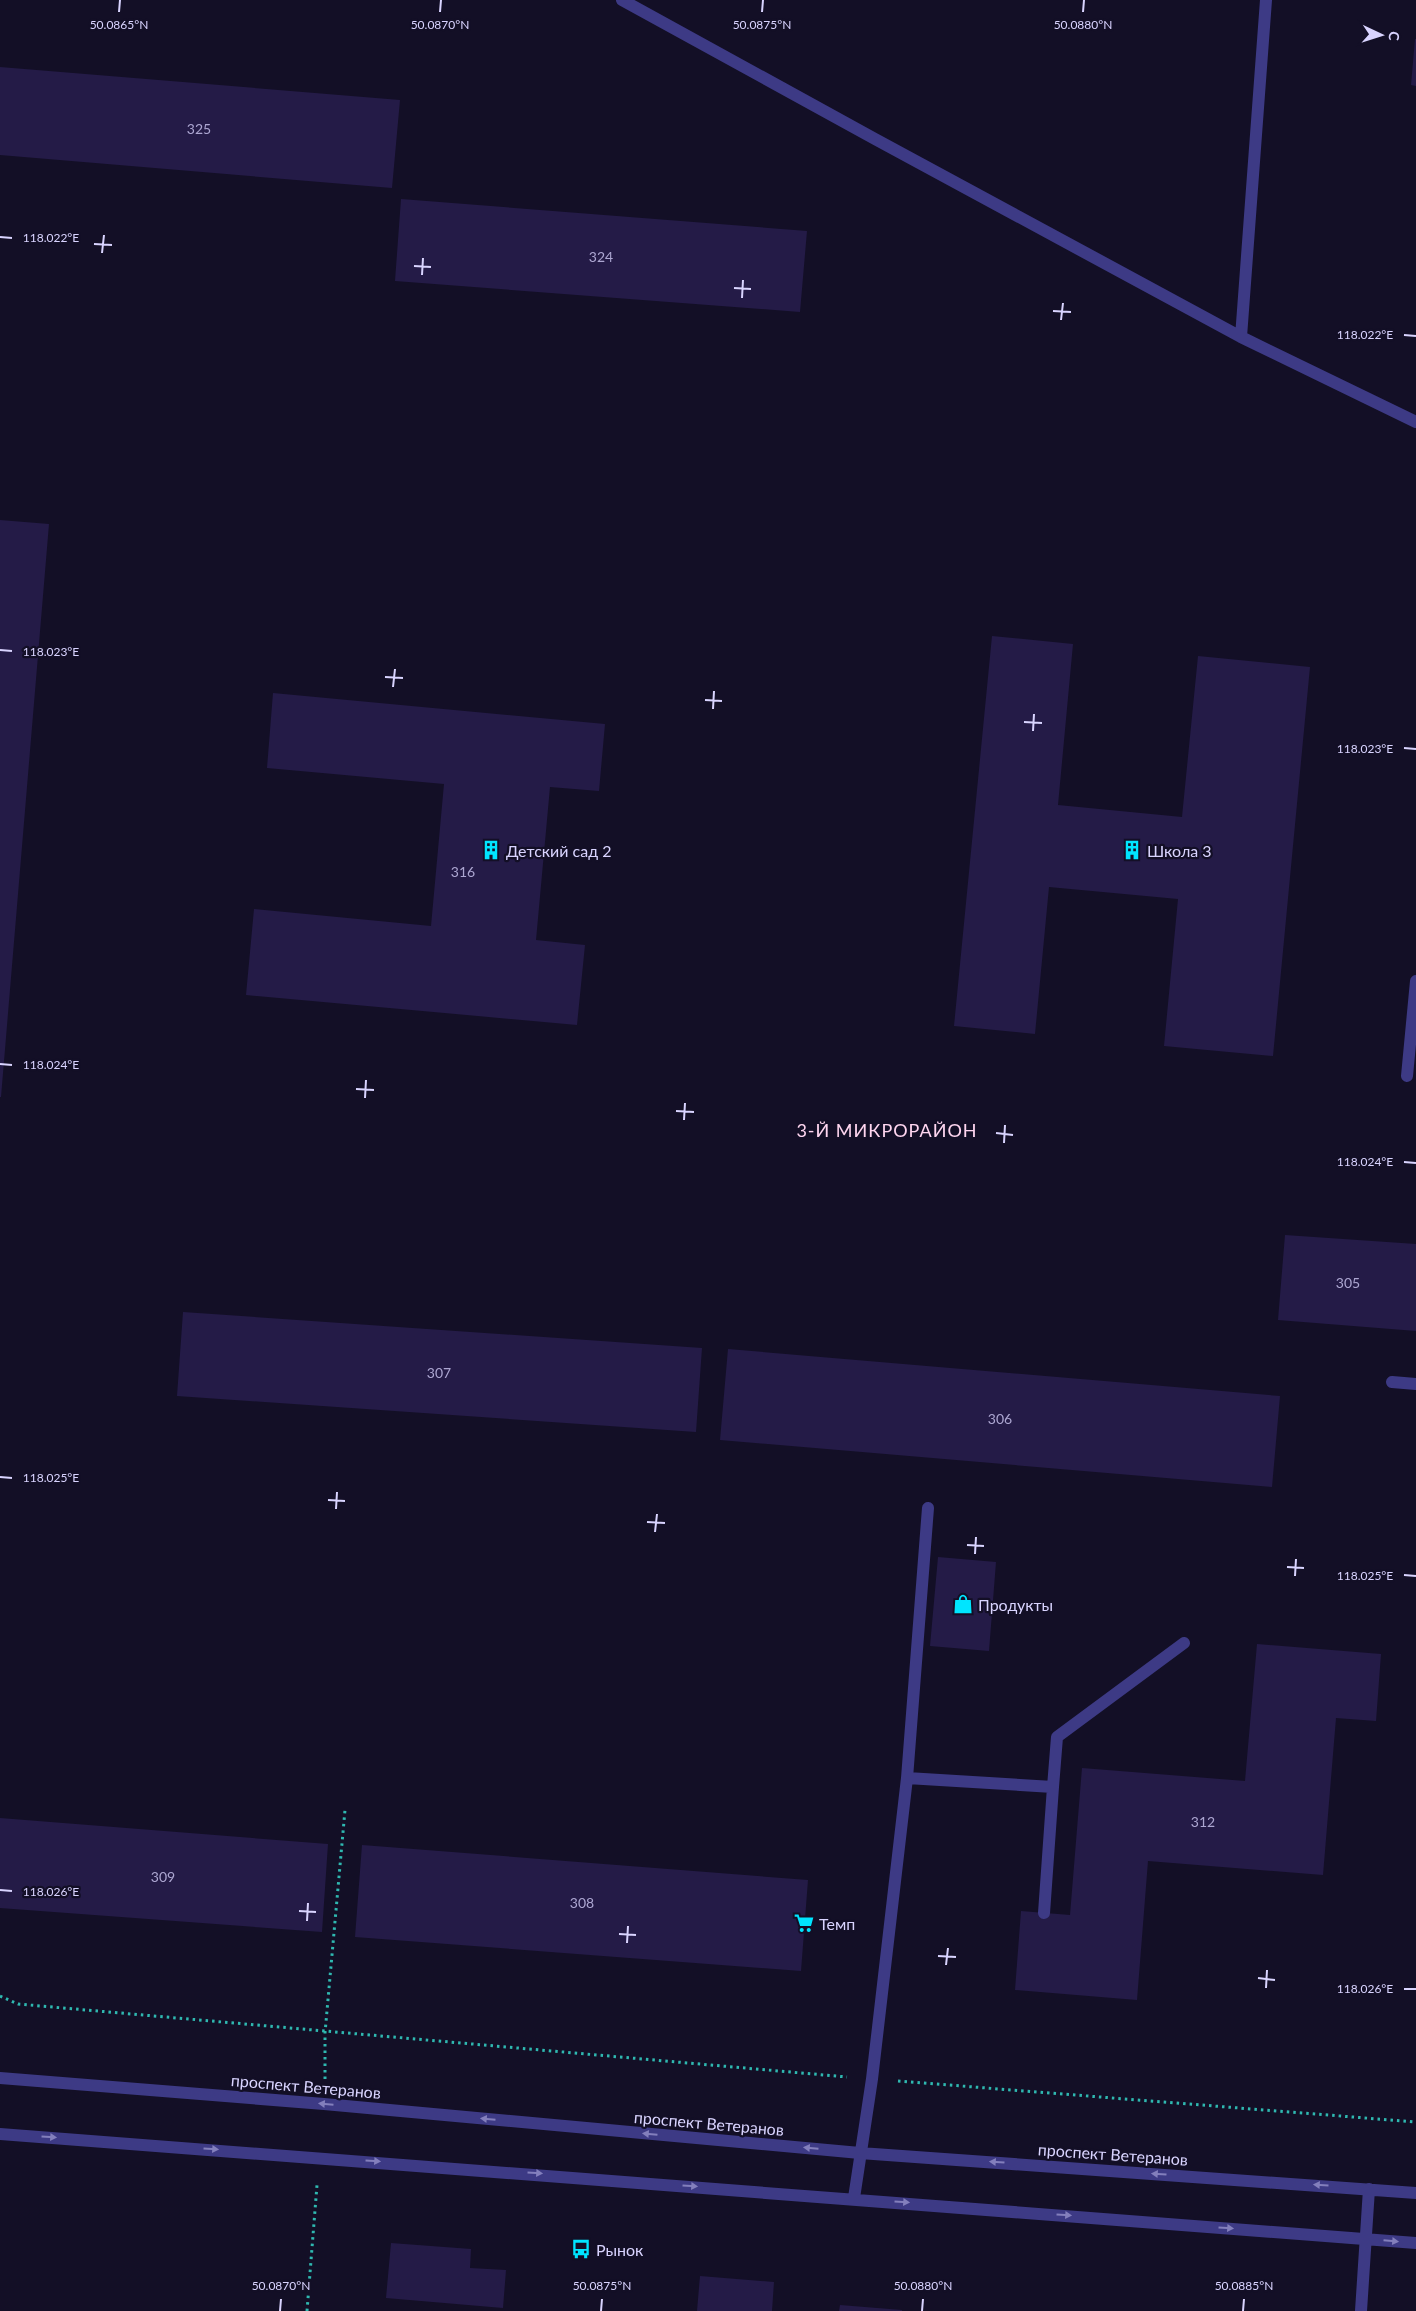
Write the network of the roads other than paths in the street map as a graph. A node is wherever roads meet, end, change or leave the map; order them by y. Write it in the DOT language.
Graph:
graph roads {
  1 [pos="622,0"];
  2 [pos="1266,0"];
  3 [pos="1241,337"];
  4 [pos="1416,422"];
  5 [pos="1416,981"];
  6 [pos="1407,1076"];
  7 [pos="1392,1382"];
  8 [pos="1416,1384"];
  9 [pos="928,1508"];
  10 [pos="1184,1643"];
  11 [pos="907,1778"];
  12 [pos="1052,1788"];
  13 [pos="1044,1912"];
  14 [pos="0,2078"];
  15 [pos="0,2134"];
  16 [pos="860,2153"];
  17 [pos="1370,2189"];
  18 [pos="1416,2193"];
  19 [pos="854,2198"];
  20 [pos="1366,2238"];
  21 [pos="1416,2243"];
  22 [pos="1361,2311"];
  1 -- 3 [label="street"];
  2 -- 3 [label="street"];
  3 -- 4 [label="street"];
  5 -- 6 [label="street"];
  7 -- 8 [label="street"];
  9 -- 11 [label="street"];
  10 -- 12 [label="street"];
  11 -- 12 [label="street"];
  11 -- 16 [label="street"];
  12 -- 13 [label="street"];
  16 -- 14 [label="street, проспект Ветеранов, one-way"];
  15 -- 19 [label="street, one-way"];
  17 -- 16 [label="street, проспект Ветеранов, one-way"];
  16 -- 19 [label="street"];
  17 -- 18 [label="street, проспект Ветеранов"];
  17 -- 20 [label="street"];
  19 -- 20 [label="street, one-way"];
  20 -- 21 [label="street, one-way"];
  20 -- 22 [label="street"];
}
